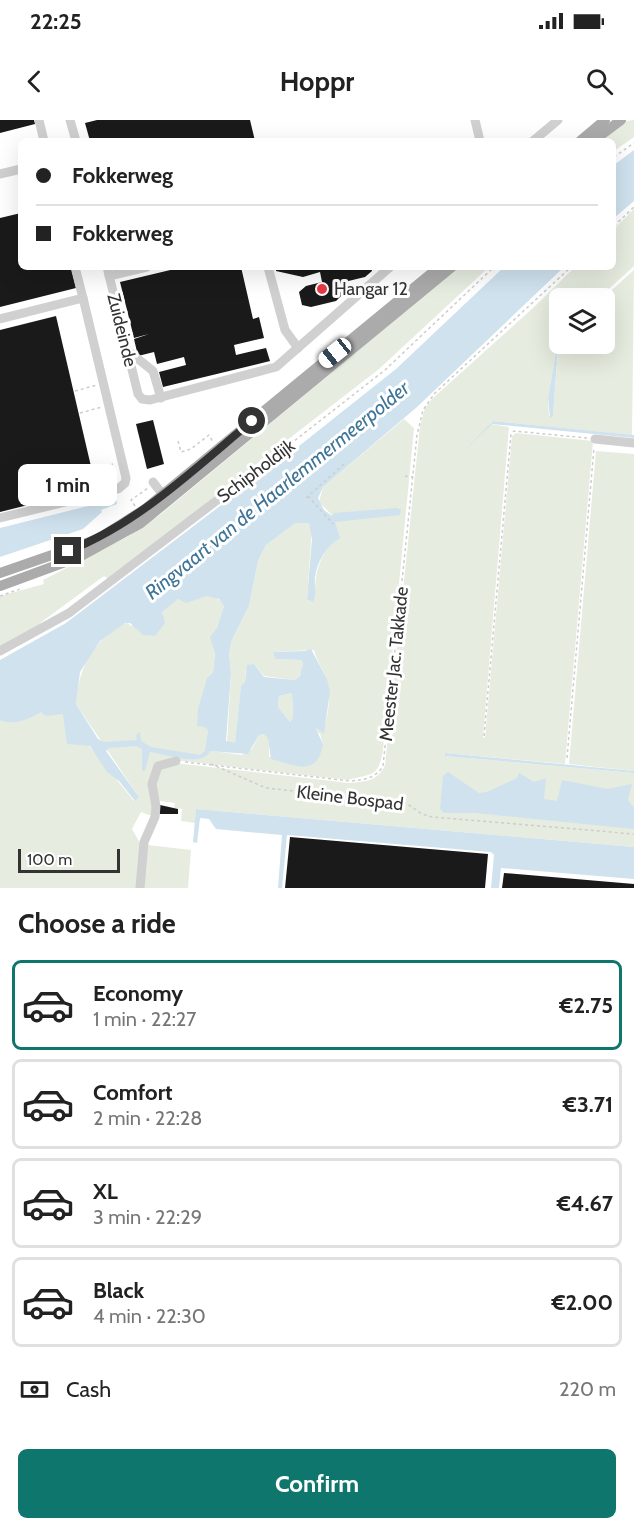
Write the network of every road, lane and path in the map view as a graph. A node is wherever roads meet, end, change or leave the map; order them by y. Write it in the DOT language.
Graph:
graph roads {
  1 [pos="39,120"];
  2 [pos="70,120"];
  3 [pos="475,120"];
  4 [pos="558,120"];
  5 [pos="604,120"];
  6 [pos="621,120"];
  7 [pos="43,138"];
  8 [pos="75,138"];
  9 [pos="479,138"];
  10 [pos="537,138"];
  11 [pos="583,138"];
  12 [pos="597,138"];
  13 [pos="634,143"];
  14 [pos="616,155"];
  15 [pos="18,170"];
  16 [pos="0,174"];
  17 [pos="634,207"];
  18 [pos="616,223"];
  19 [pos="76,270"];
  20 [pos="124,270"];
  21 [pos="269,270"];
  22 [pos="387,270"];
  23 [pos="435,270"];
  24 [pos="448,270"];
  25 [pos="491,270"];
  26 [pos="568,270"];
  27 [pos="108,272"];
  28 [pos="83,298"];
  29 [pos="0,319"];
  30 [pos="298,348"];
  31 [pos="127,350"];
  32 [pos="104,383"];
  33 [pos="75,391"];
  34 [pos="156,402"];
  35 [pos="109,405"];
  36 [pos="80,413"];
  37 [pos="594,439"];
  38 [pos="178,441"];
  39 [pos="213,442"];
  40 [pos="634,443"];
  41 [pos="122,461"];
  42 [pos="345,463"];
  43 [pos="94,468"];
  44 [pos="405,476"];
  45 [pos="413,477"];
  46 [pos="325,481"];
  47 [pos="153,483"];
  48 [pos="328,484"];
  49 [pos="237,485"];
  50 [pos="163,495"];
  51 [pos="135,506"];
  52 [pos="323,506"];
  53 [pos="320,509"];
  54 [pos="0,518"];
  55 [pos="333,524"];
  56 [pos="0,573"];
  57 [pos="0,586"];
  58 [pos="23,588"];
  59 [pos="0,596"];
  60 [pos="0,651"];
  61 [pos="484,736"];
  62 [pos="567,758"];
  63 [pos="176,761"];
  64 [pos="211,764"];
  65 [pos="634,834"];
  66 [pos="140,888"];
  1 -- 7 [label="street"];
  2 -- 8 [label="street"];
  3 -- 9 [label="street"];
  4 -- 10 [label="street"];
  5 -- 11 [label="main road"];
  6 -- 12 [label="main road"];
  13 -- 14 [label="path"];
  15 -- 16 [label="street"];
  17 -- 18 [label="path"];
  19 -- 28 [label="street"];
  20 -- 27 [label="street"];
  21 -- 30 [label="street"];
  22 -- 30 [label="street"];
  23 -- 50 [label="main road"];
  24 -- 57 [label="main road"];
  25 -- 49 [label="path, Schipholdijk"];
  26 -- 45 [label="path, Meester Jac. Takkade"];
  27 -- 31 [label="street, Zuideinde"];
  28 -- 29 [label="street"];
  28 -- 32 [label="street"];
  30 -- 34 [label="street"];
  31 -- 34 [label="street"];
  31 -- 34 [label="street, Zuideinde"];
  32 -- 33 [label="path"];
  32 -- 35 [label="street"];
  35 -- 36 [label="path"];
  35 -- 41 [label="street"];
  37 -- 40 [label="street"];
  37 -- 61 [label="path"];
  37 -- 62 [label="path"];
  38 -- 39 [label="path"];
  41 -- 43 [label="path"];
  41 -- 54 [label="street"];
  42 -- 46 [label="path"];
  44 -- 45 [label="path"];
  45 -- 64 [label="path, Meester Jac. Takkade"];
  46 -- 48 [label="path"];
  46 -- 53 [label="path"];
  47 -- 50 [label="street"];
  47 -- 51 [label="path"];
  49 -- 60 [label="street, Schipholdijk"];
  50 -- 56 [label="main road"];
  52 -- 53 [label="path"];
  53 -- 55 [label="path"];
  58 -- 59 [label="path"];
  63 -- 64 [label="path, Meester Jac. Takkade"];
  63 -- 66 [label="street"];
  64 -- 65 [label="path, Kleine Bospad"];
}
